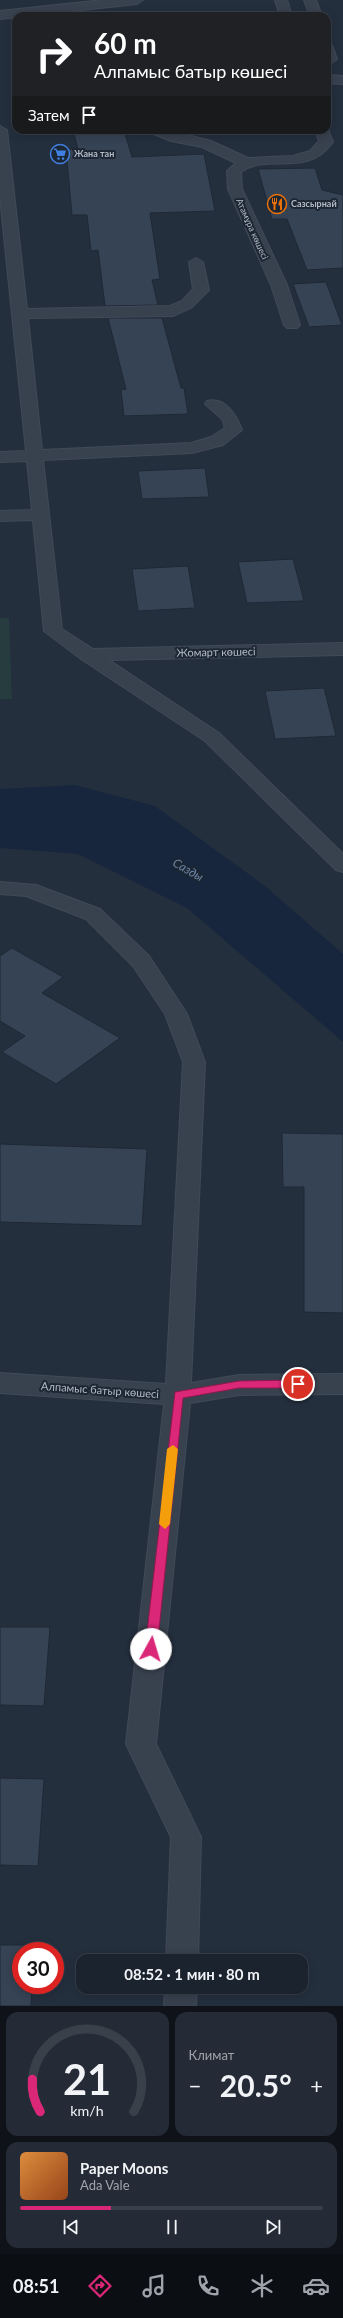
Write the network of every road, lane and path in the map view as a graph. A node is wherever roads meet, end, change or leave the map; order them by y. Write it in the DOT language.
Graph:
graph roads {
  1 [pos="137,0"];
  2 [pos="281,0"];
  3 [pos="310,0"];
  4 [pos="27,12"];
  5 [pos="285,12"];
  6 [pos="314,12"];
  7 [pos="12,14"];
  8 [pos="0,15"];
  9 [pos="331,79"];
  10 [pos="343,80"];
  11 [pos="0,130"];
  12 [pos="166,134"];
  13 [pos="323,134"];
  14 [pos="246,162"];
  15 [pos="196,262"];
  16 [pos="7,263"];
  17 [pos="20,314"];
  18 [pos="292,325"];
  19 [pos="213,404"];
  20 [pos="34,456"];
  21 [pos="0,457"];
  22 [pos="41,515"];
  23 [pos="0,516"];
  24 [pos="343,649"];
  25 [pos="88,655"];
  26 [pos="343,866"];
  27 [pos="0,888"];
  28 [pos="0,1384"];
  29 [pos="343,1384"];
  30 [pos="178,1395"];
  31 [pos="182,1954"];
  32 [pos="181,1994"];
  33 [pos="180,2006"];
  1 -- 4 [label="street"];
  2 -- 5 [label="street"];
  3 -- 6 [label="street"];
  7 -- 8 [label="street"];
  9 -- 10 [label="street"];
  11 -- 16 [label="street"];
  12 -- 14 [label="street"];
  13 -- 14 [label="street"];
  14 -- 18 [label="street, Атамұра көшесі"];
  15 -- 17 [label="street"];
  16 -- 17 [label="street"];
  17 -- 20 [label="street"];
  19 -- 20 [label="street"];
  20 -- 21 [label="street"];
  20 -- 22 [label="street"];
  22 -- 23 [label="street"];
  22 -- 25 [label="street"];
  24 -- 25 [label="street, Жомарт көшесі"];
  25 -- 26 [label="street"];
  27 -- 30 [label="street"];
  28 -- 30 [label="street, Алпамыс батыр көшесі"];
  29 -- 30 [label="street, Алпамыс батыр көшесі"];
  30 -- 31 [label="street"];
  32 -- 33 [label="street"];
}
